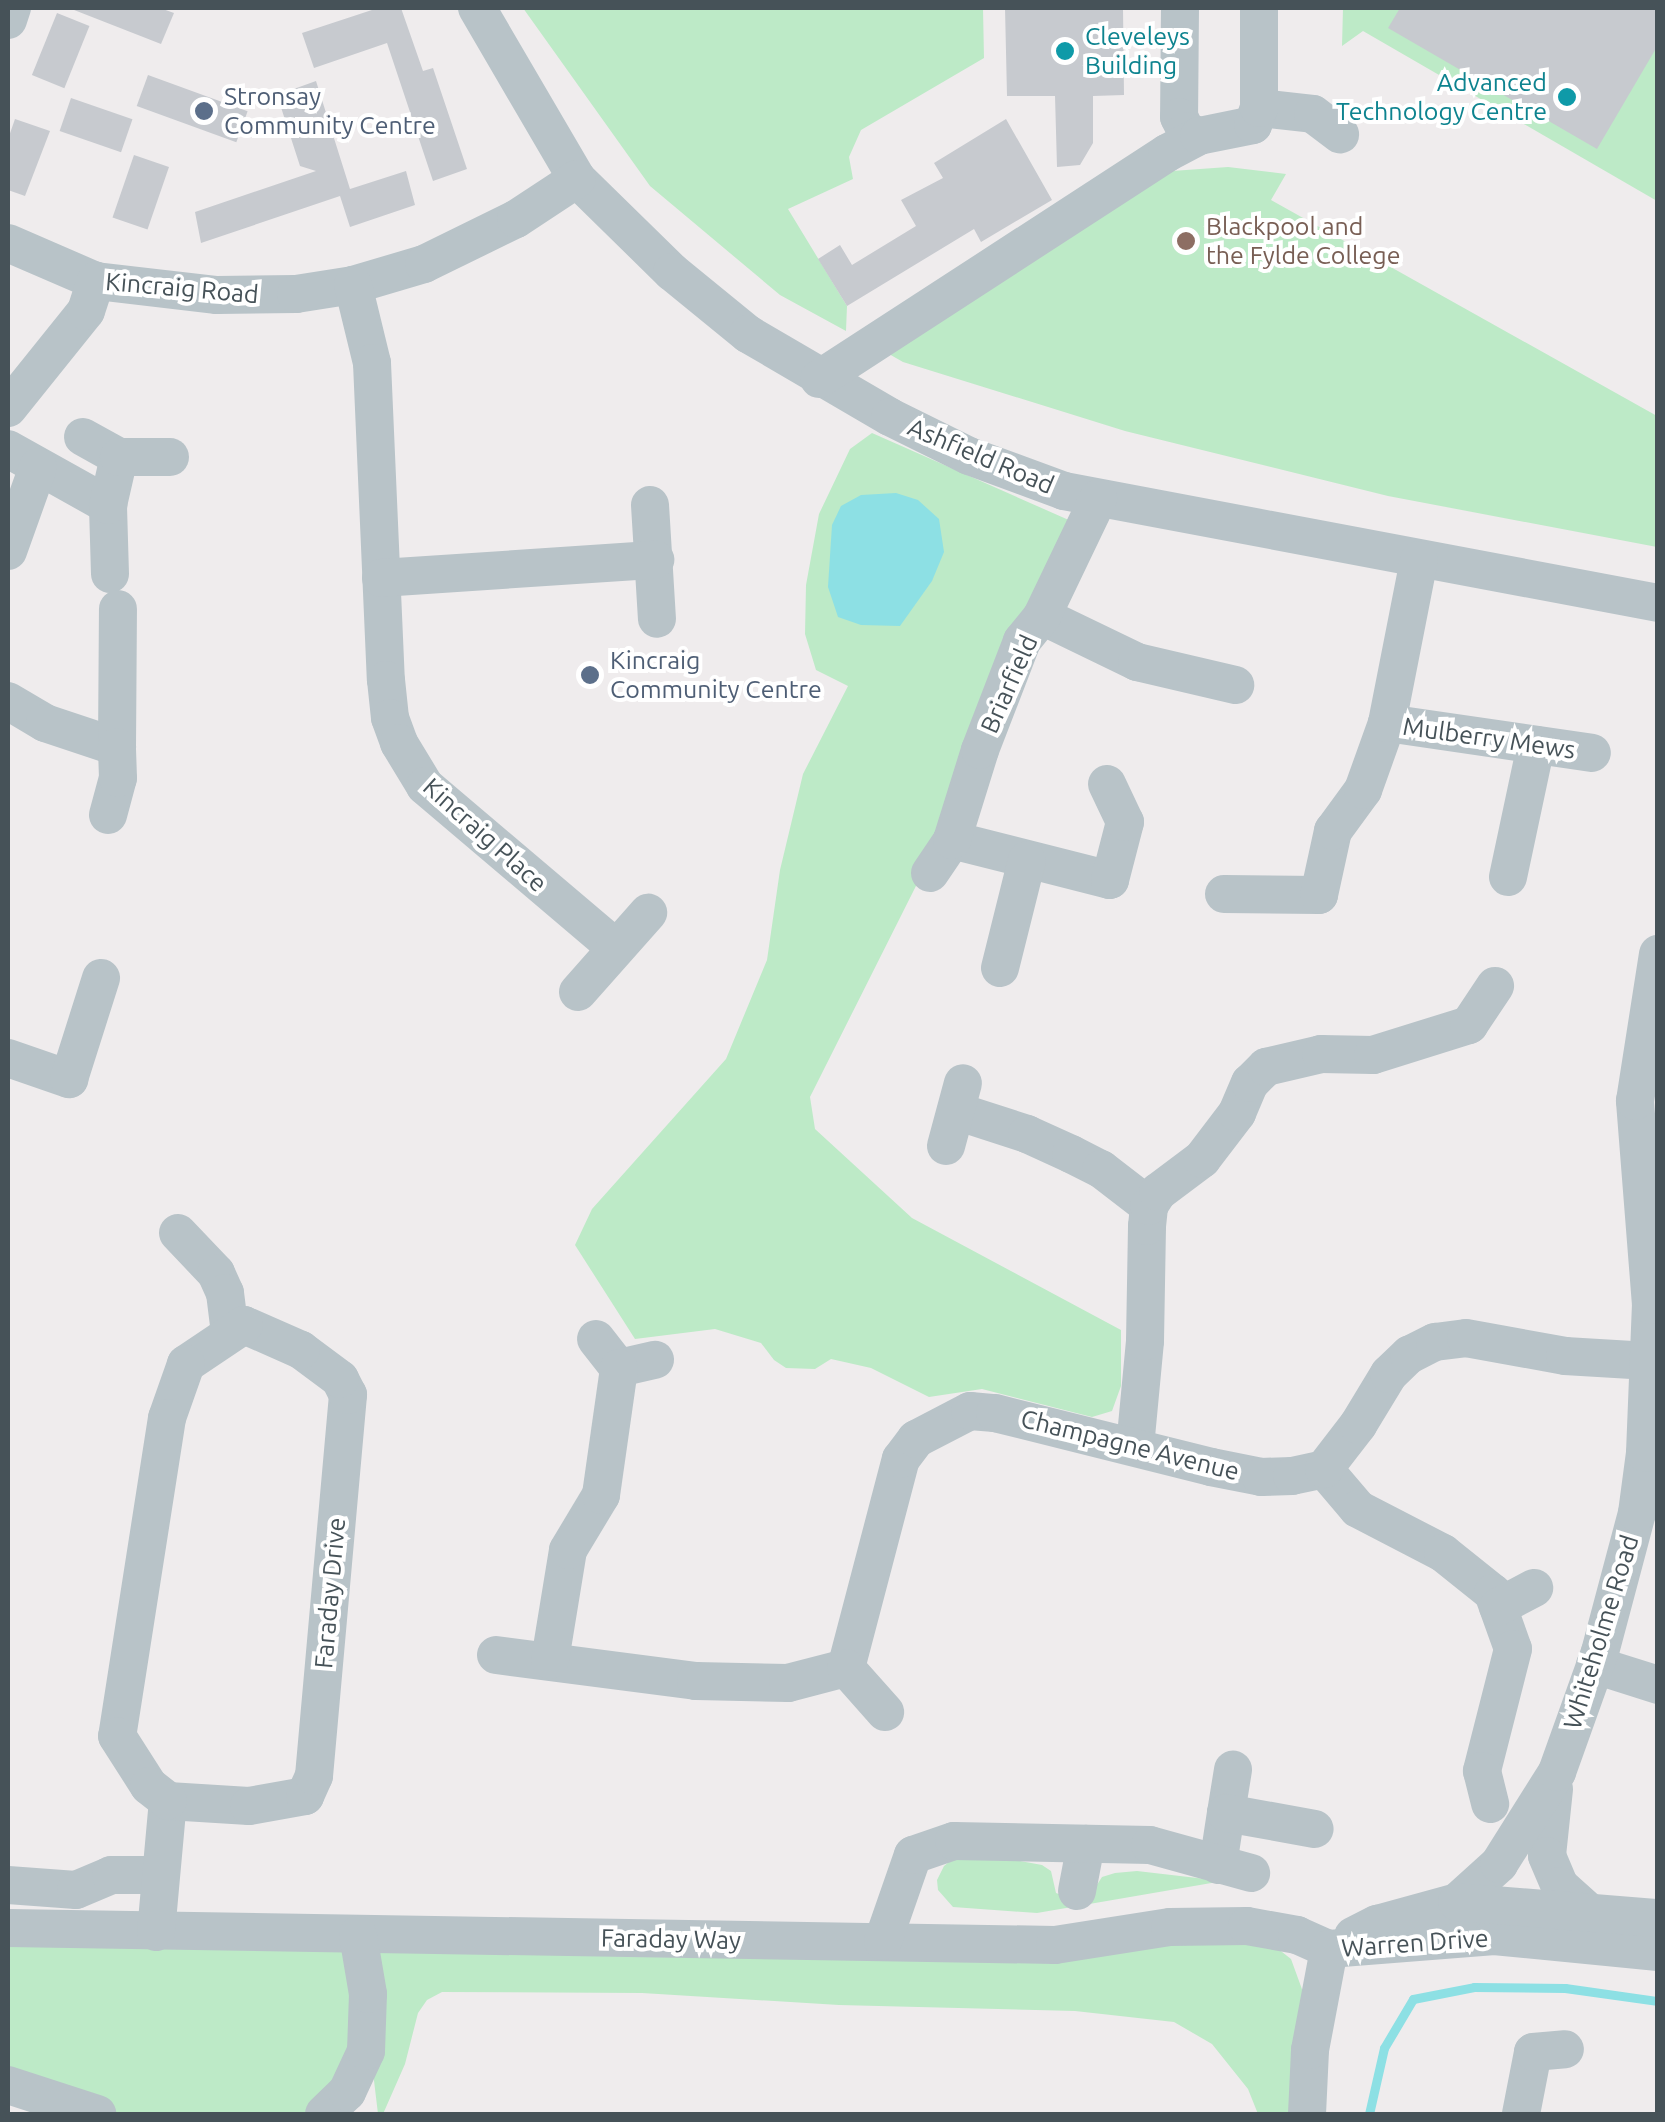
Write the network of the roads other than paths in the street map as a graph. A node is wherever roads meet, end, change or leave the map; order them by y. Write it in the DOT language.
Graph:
graph roads {
  1 [pos="12,8"];
  2 [pos="477,8"];
  3 [pos="1180,8"];
  4 [pos="1259,8"];
  5 [pos="8,20"];
  6 [pos="1259,108"];
  7 [pos="1340,134"];
  8 [pos="1198,136"];
  9 [pos="577,179"];
  10 [pos="8,243"];
  11 [pos="96,281"];
  12 [pos="353,284"];
  13 [pos="820,378"];
  14 [pos="8,408"];
  15 [pos="82,437"];
  16 [pos="119,457"];
  17 [pos="170,457"];
  18 [pos="23,458"];
  19 [pos="1098,499"];
  20 [pos="108,505"];
  21 [pos="650,505"];
  22 [pos="8,551"];
  23 [pos="656,560"];
  24 [pos="1419,560"];
  25 [pos="381,578"];
  26 [pos="1658,603"];
  27 [pos="1042,616"];
  28 [pos="657,618"];
  29 [pos="1235,685"];
  30 [pos="8,700"];
  31 [pos="1387,723"];
  32 [pos="1536,745"];
  33 [pos="117,746"];
  34 [pos="1592,753"];
  35 [pos="1107,784"];
  36 [pos="108,816"];
  37 [pos="952,840"];
  38 [pos="1027,860"];
  39 [pos="930,873"];
  40 [pos="1508,877"];
  41 [pos="1224,894"];
  42 [pos="648,913"];
  43 [pos="616,948"];
  44 [pos="1658,954"];
  45 [pos="1000,968"];
  46 [pos="101,978"];
  47 [pos="1495,986"];
  48 [pos="578,992"];
  49 [pos="8,1058"];
  50 [pos="955,1114"];
  51 [pos="1149,1206"];
  52 [pos="178,1233"];
  53 [pos="230,1332"];
  54 [pos="655,1360"];
  55 [pos="1648,1361"];
  56 [pos="1135,1447"];
  57 [pos="1324,1469"];
  58 [pos="1534,1588"];
  59 [pos="1498,1607"];
  60 [pos="496,1655"];
  61 [pos="550,1660"];
  62 [pos="1595,1665"];
  63 [pos="846,1668"];
  64 [pos="1658,1686"];
  65 [pos="885,1712"];
  66 [pos="1233,1770"];
  67 [pos="1557,1772"];
  68 [pos="168,1800"];
  69 [pos="1490,1804"];
  70 [pos="1226,1813"];
  71 [pos="1314,1829"];
  72 [pos="1086,1844"];
  73 [pos="160,1874"];
  74 [pos="8,1885"];
  75 [pos="1077,1891"];
  76 [pos="1457,1902"];
  77 [pos="1589,1912"];
  78 [pos="1658,1918"];
  79 [pos="8,1928"];
  80 [pos="156,1932"];
  81 [pos="358,1935"];
  82 [pos="882,1942"];
  83 [pos="1329,1949"];
  84 [pos="1658,1952"];
  85 [pos="1565,2049"];
  86 [pos="8,2084"];
  87 [pos="97,2114"];
  88 [pos="324,2114"];
  89 [pos="1307,2114"];
  90 [pos="1521,2114"];
  1 -- 5 [label="street"];
  2 -- 9 [label="street, Ashfield Road"];
  3 -- 8 [label="street"];
  4 -- 6 [label="street"];
  6 -- 7 [label="street"];
  6 -- 8 [label="street"];
  8 -- 13 [label="street"];
  9 -- 12 [label="street, Kincraig Road"];
  9 -- 13 [label="street, Ashfield Road"];
  10 -- 11 [label="street, Kincraig Road"];
  11 -- 12 [label="street, Kincraig Road"];
  11 -- 14 [label="street"];
  12 -- 25 [label="street, Kincraig Place"];
  13 -- 19 [label="street, Ashfield Road"];
  15 -- 16 [label="street"];
  16 -- 17 [label="street"];
  16 -- 20 [label="street"];
  18 -- 20 [label="street"];
  18 -- 22 [label="street"];
  19 -- 24 [label="street, Ashfield Road"];
  19 -- 27 [label="street, Briarfield"];
  20 -- 33 [label="street"];
  21 -- 23 [label="street"];
  23 -- 25 [label="street"];
  23 -- 28 [label="street"];
  24 -- 26 [label="street, Ashfield Road"];
  24 -- 31 [label="street"];
  25 -- 43 [label="street, Kincraig Place"];
  27 -- 29 [label="street"];
  27 -- 37 [label="street, Briarfield"];
  30 -- 33 [label="street"];
  31 -- 32 [label="street, Mulberry Mews"];
  31 -- 41 [label="street"];
  32 -- 34 [label="street, Mulberry Mews"];
  32 -- 40 [label="street"];
  33 -- 36 [label="street"];
  35 -- 38 [label="street"];
  37 -- 38 [label="street"];
  37 -- 39 [label="street, Briarfield"];
  38 -- 45 [label="street"];
  42 -- 43 [label="street"];
  43 -- 48 [label="street"];
  44 -- 55 [label="street, Whiteholme Road"];
  46 -- 49 [label="street"];
  47 -- 51 [label="street"];
  50 -- 51 [label="street"];
  51 -- 56 [label="street"];
  52 -- 53 [label="street"];
  53 -- 68 [label="street"];
  53 -- 68 [label="street, Faraday Drive"];
  54 -- 61 [label="street"];
  55 -- 57 [label="street"];
  55 -- 62 [label="street, Whiteholme Road"];
  56 -- 57 [label="street, Champagne Avenue"];
  56 -- 63 [label="street, Champagne Avenue"];
  57 -- 59 [label="street"];
  58 -- 59 [label="street"];
  59 -- 69 [label="street"];
  60 -- 61 [label="street"];
  61 -- 63 [label="street"];
  62 -- 64 [label="street"];
  62 -- 67 [label="street, Whiteholme Road"];
  63 -- 65 [label="street"];
  66 -- 70 [label="street"];
  67 -- 76 [label="street, Whiteholme Road"];
  67 -- 77 [label="street, Whiteholme Road"];
  68 -- 73 [label="street"];
  70 -- 71 [label="street"];
  70 -- 72 [label="street"];
  72 -- 75 [label="street"];
  72 -- 82 [label="street"];
  73 -- 74 [label="street"];
  73 -- 80 [label="street"];
  76 -- 77 [label="street, Warren Drive"];
  76 -- 83 [label="street, Warren Drive"];
  77 -- 78 [label="street, Warren Drive"];
  79 -- 80 [label="street, Faraday Way"];
  80 -- 81 [label="street, Faraday Way"];
  81 -- 82 [label="street, Faraday Way"];
  81 -- 88 [label="street"];
  82 -- 83 [label="street, Faraday Way"];
  83 -- 84 [label="street, Warren Drive"];
  83 -- 89 [label="street"];
  85 -- 90 [label="street"];
  86 -- 87 [label="street"];
}
